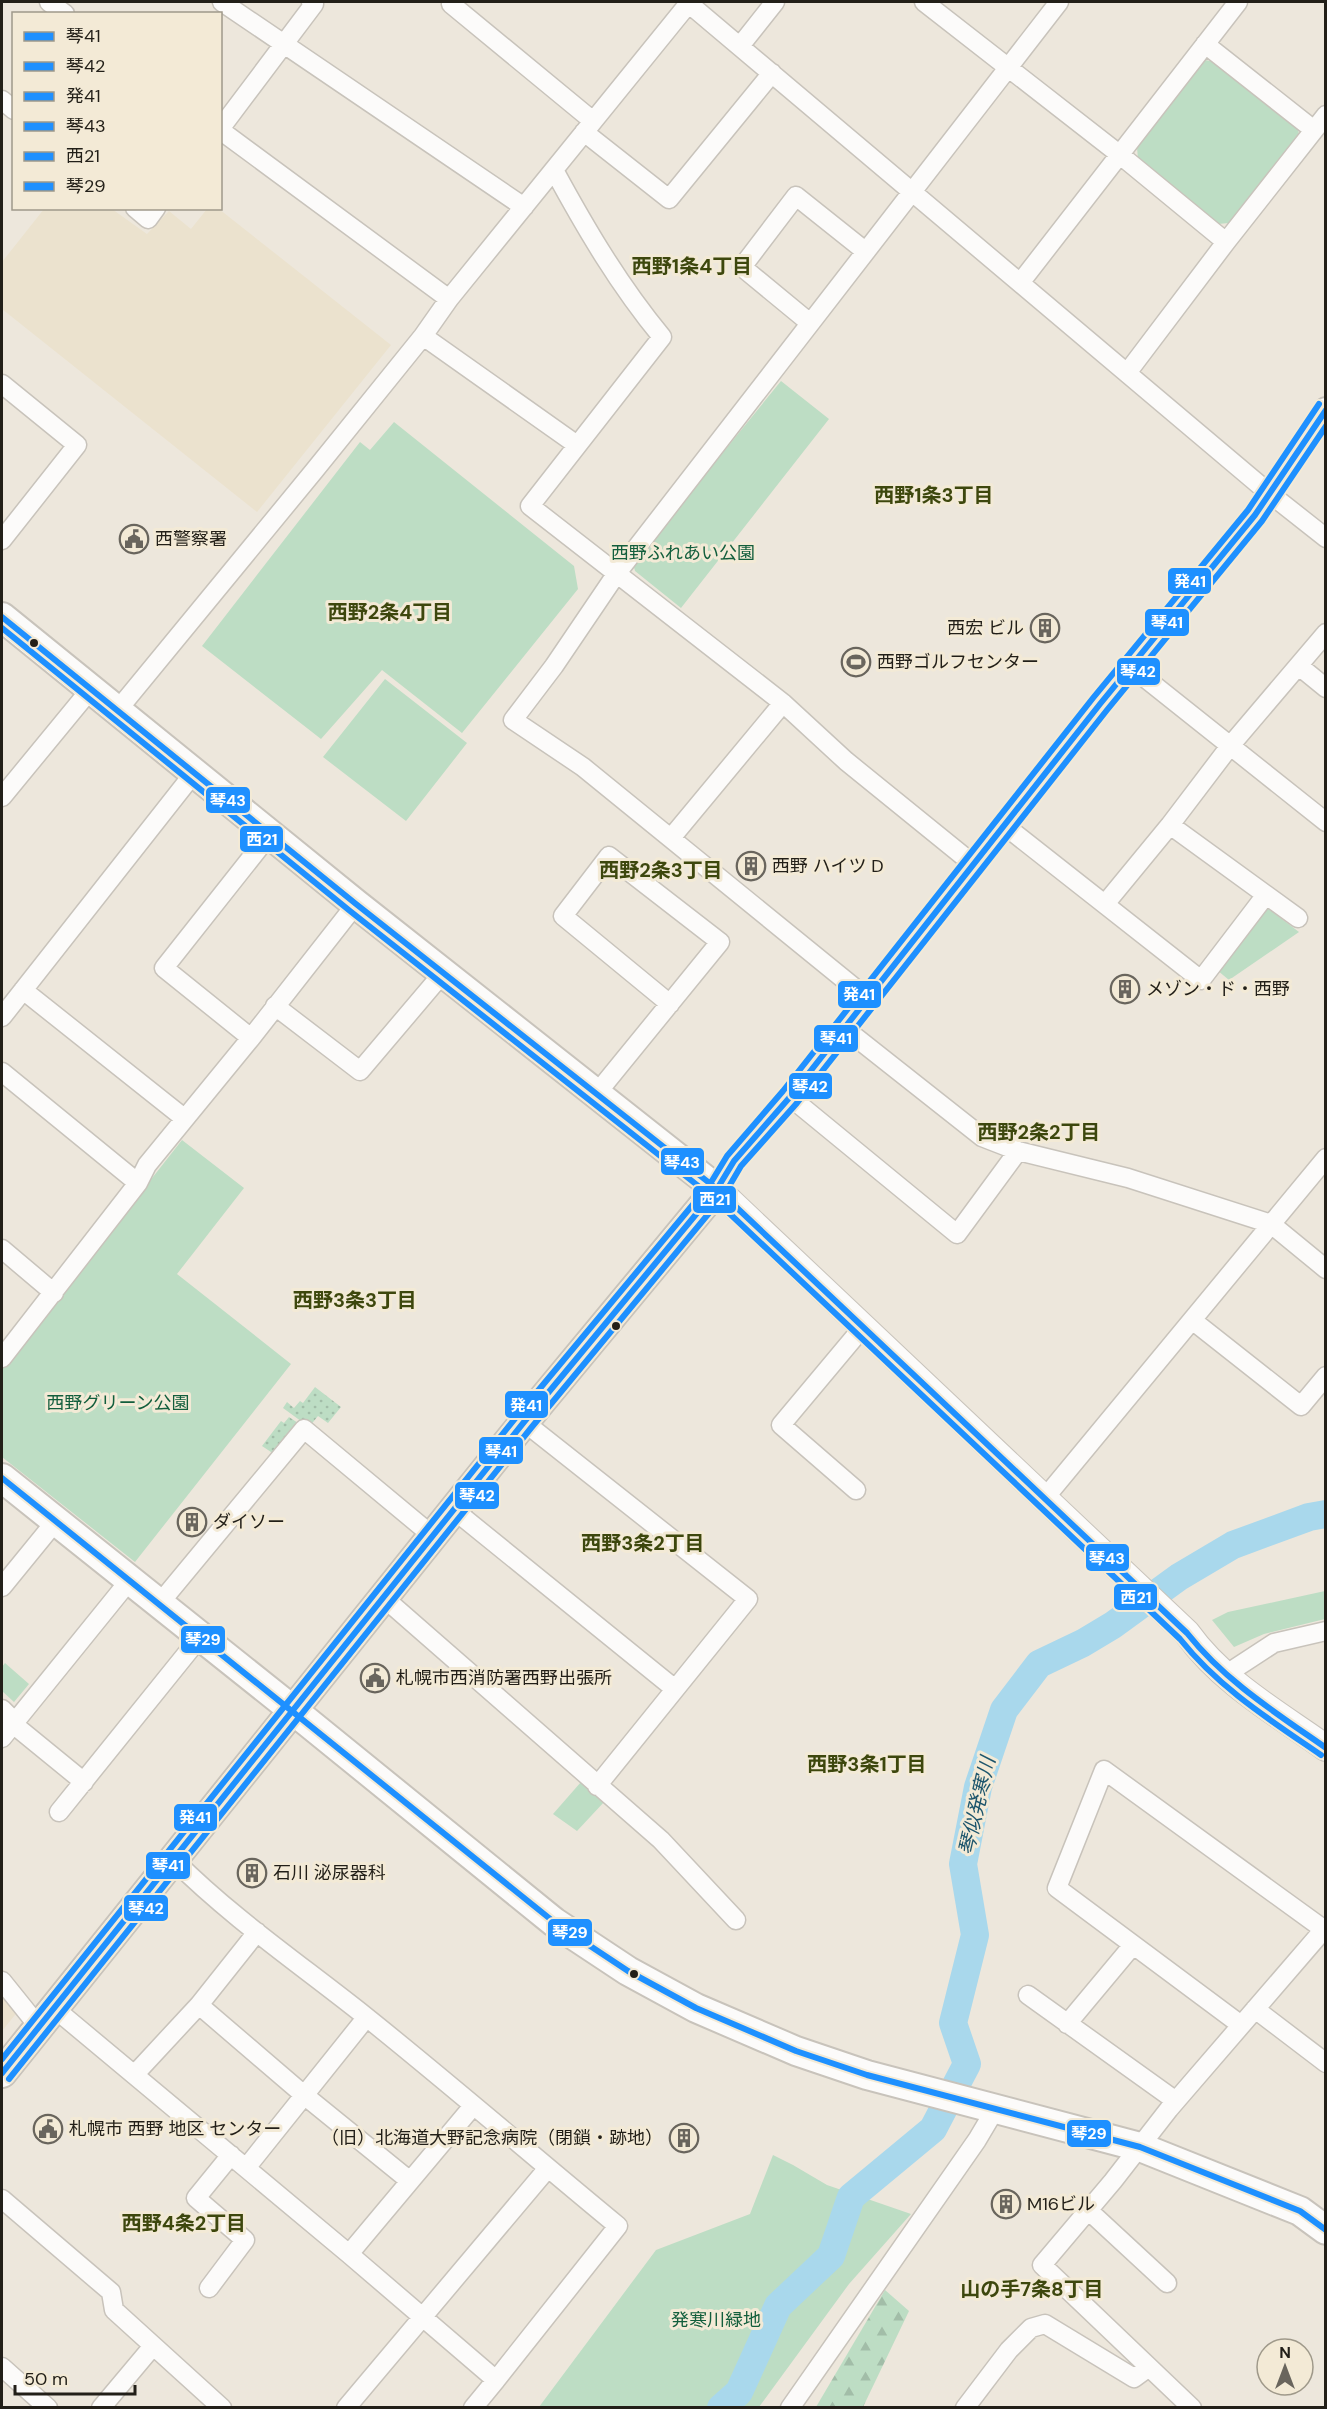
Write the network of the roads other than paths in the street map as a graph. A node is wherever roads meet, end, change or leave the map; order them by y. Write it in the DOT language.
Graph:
graph roads {
  1 [pos="49,2"];
  2 [pos="222,2"];
  3 [pos="311,2"];
  4 [pos="688,2"];
  5 [pos="775,2"];
  6 [pos="924,2"];
  7 [pos="1059,2"];
  8 [pos="1238,2"];
  9 [pos="451,4"];
  10 [pos="62,12"];
  11 [pos="284,43"];
  12 [pos="1205,44"];
  13 [pos="740,46"];
  14 [pos="1008,68"];
  15 [pos="772,73"];
  16 [pos="1326,115"];
  17 [pos="222,127"];
  18 [pos="588,127"];
  19 [pos="1314,130"];
  20 [pos="222,131"];
  21 [pos="1119,154"];
  22 [pos="554,170"];
  23 [pos="912,191"];
  24 [pos="524,207"];
  25 [pos="137,210"];
  26 [pos="155,210"];
  27 [pos="1226,242"];
  28 [pos="865,251"];
  29 [pos="1020,283"];
  30 [pos="448,299"];
  31 [pos="810,322"];
  32 [pos="423,336"];
  33 [pos="1127,373"];
  34 [pos="2,384"];
  35 [pos="1326,409"];
  36 [pos="577,445"];
  37 [pos="1269,493"];
  38 [pos="1326,538"];
  39 [pos="2,540"];
  40 [pos="617,573"];
  41 [pos="3,622"];
  42 [pos="1326,633"];
  43 [pos="1130,666"];
  44 [pos="1299,666"];
  45 [pos="1326,688"];
  46 [pos="90,690"];
  47 [pos="783,704"];
  48 [pos="116,711"];
  49 [pos="1230,746"];
  50 [pos="194,773"];
  51 [pos="2,797"];
  52 [pos="1326,822"];
  53 [pos="1004,825"];
  54 [pos="1170,825"];
  55 [pos="270,834"];
  56 [pos="671,838"];
  57 [pos="973,864"];
  58 [pos="1265,896"];
  59 [pos="356,904"];
  60 [pos="1105,904"];
  61 [pos="1298,918"];
  62 [pos="443,973"];
  63 [pos="23,990"];
  64 [pos="867,998"];
  65 [pos="670,1004"];
  66 [pos="275,1006"];
  67 [pos="2,1017"];
  68 [pos="844,1028"];
  69 [pos="251,1038"];
  70 [pos="2,1072"];
  71 [pos="597,1093"];
  72 [pos="790,1097"];
  73 [pos="184,1118"];
  74 [pos="1018,1151"];
  75 [pos="1326,1158"];
  76 [pos="138,1183"];
  77 [pos="717,1190"];
  78 [pos="1271,1224"];
  79 [pos="4,1255"];
  80 [pos="1326,1269"];
  81 [pos="54,1293"];
  82 [pos="1192,1320"];
  83 [pos="863,1327"];
  84 [pos="2,1358"];
  85 [pos="1326,1376"];
  86 [pos="524,1422"];
  87 [pos="2,1478"];
  88 [pos="856,1490"];
  89 [pos="1044,1499"];
  90 [pos="454,1510"];
  91 [pos="55,1522"];
  92 [pos="434,1537"];
  93 [pos="129,1581"];
  94 [pos="2,1587"];
  95 [pos="383,1597"];
  96 [pos="159,1604"];
  97 [pos="1326,1631"];
  98 [pos="200,1637"];
  99 [pos="1225,1676"];
  100 [pos="675,1689"];
  101 [pos="2,1709"];
  102 [pos="294,1711"];
  103 [pos="10,1728"];
  104 [pos="1326,1748"];
  105 [pos="84,1782"];
  106 [pos="597,1786"];
  107 [pos="59,1812"];
  108 [pos="174,1860"];
  109 [pos="736,1920"];
  110 [pos="1325,1929"];
  111 [pos="257,1932"];
  112 [pos="1133,1945"];
  113 [pos="2,1981"];
  114 [pos="1028,1995"];
  115 [pos="199,2005"];
  116 [pos="1255,2009"];
  117 [pos="47,2017"];
  118 [pos="366,2018"];
  119 [pos="1067,2024"];
  120 [pos="1241,2025"];
  121 [pos="1326,2063"];
  122 [pos="2,2073"];
  123 [pos="135,2074"];
  124 [pos="304,2095"];
  125 [pos="1176,2101"];
  126 [pos="473,2106"];
  127 [pos="996,2108"];
  128 [pos="1140,2147"];
  129 [pos="231,2155"];
  130 [pos="246,2168"];
  131 [pos="548,2168"];
  132 [pos="410,2181"];
  133 [pos="2,2199"];
  134 [pos="1088,2210"];
  135 [pos="1326,2230"];
  136 [pos="349,2254"];
  137 [pos="1167,2283"];
  138 [pos="209,2288"];
  139 [pos="423,2316"];
  140 [pos="153,2346"];
  141 [pos="2,2367"];
  142 [pos="1149,2367"];
  143 [pos="496,2380"];
  144 [pos="220,2407"];
  145 [pos="48,2408"];
  146 [pos="101,2408"];
  147 [pos="346,2408"];
  148 [pos="473,2408"];
  149 [pos="790,2408"];
  150 [pos="965,2408"];
  151 [pos="1192,2408"];
  1 -- 10 [label="street"];
  2 -- 11 [label="street"];
  3 -- 11 [label="street"];
  4 -- 13 [label="street"];
  4 -- 18 [label="street"];
  5 -- 13 [label="street"];
  6 -- 14 [label="street"];
  7 -- 14 [label="street"];
  8 -- 12 [label="street"];
  9 -- 18 [label="street"];
  11 -- 17 [label="street"];
  11 -- 24 [label="street"];
  12 -- 19 [label="street"];
  12 -- 21 [label="street"];
  13 -- 15 [label="street"];
  14 -- 21 [label="street"];
  14 -- 23 [label="street"];
  15 -- 18 [label="street"];
  15 -- 23 [label="street"];
  16 -- 19 [label="street"];
  18 -- 22 [label="street"];
  19 -- 27 [label="street"];
  20 -- 30 [label="street"];
  21 -- 27 [label="street"];
  21 -- 29 [label="street"];
  22 -- 24 [label="street"];
  22 -- 36 [label="street"];
  23 -- 28 [label="street"];
  23 -- 29 [label="street"];
  24 -- 30 [label="street"];
  25 -- 26 [label="street"];
  27 -- 33 [label="street"];
  28 -- 31 [label="street"];
  28 -- 31 [label="street"];
  29 -- 33 [label="street"];
  30 -- 32 [label="street"];
  31 -- 40 [label="street"];
  32 -- 36 [label="street"];
  32 -- 48 [label="street"];
  33 -- 37 [label="street"];
  34 -- 39 [label="street"];
  35 -- 37 [label="street"];
  36 -- 40 [label="street"];
  37 -- 38 [label="street"];
  37 -- 43 [label="street"];
  40 -- 47 [label="street"];
  40 -- 56 [label="street"];
  41 -- 46 [label="main road"];
  42 -- 44 [label="street"];
  43 -- 49 [label="street"];
  43 -- 53 [label="street"];
  44 -- 45 [label="street"];
  44 -- 49 [label="street"];
  46 -- 48 [label="main road"];
  46 -- 51 [label="street"];
  47 -- 56 [label="street"];
  47 -- 57 [label="street"];
  48 -- 50 [label="main road"];
  49 -- 52 [label="street"];
  49 -- 54 [label="street"];
  50 -- 55 [label="main road"];
  50 -- 63 [label="street"];
  53 -- 57 [label="street"];
  53 -- 60 [label="street"];
  54 -- 58 [label="street"];
  54 -- 60 [label="street"];
  55 -- 59 [label="main road"];
  55 -- 69 [label="street"];
  56 -- 64 [label="street"];
  57 -- 64 [label="street"];
  58 -- 60 [label="street"];
  58 -- 61 [label="street"];
  59 -- 62 [label="main road"];
  59 -- 66 [label="street"];
  62 -- 66 [label="street"];
  62 -- 71 [label="main road"];
  63 -- 67 [label="street"];
  63 -- 73 [label="street"];
  64 -- 68 [label="street"];
  65 -- 65 [label="street"];
  65 -- 71 [label="street"];
  66 -- 69 [label="street"];
  68 -- 72 [label="street"];
  68 -- 74 [label="street"];
  69 -- 73 [label="street"];
  70 -- 76 [label="street"];
  71 -- 77 [label="main road"];
  72 -- 74 [label="street"];
  72 -- 77 [label="street"];
  73 -- 76 [label="street"];
  74 -- 78 [label="street"];
  75 -- 78 [label="street"];
  76 -- 81 [label="street"];
  77 -- 83 [label="main road"];
  77 -- 86 [label="main road"];
  78 -- 80 [label="street"];
  78 -- 82 [label="street"];
  79 -- 81 [label="street"];
  81 -- 84 [label="street"];
  82 -- 85 [label="street"];
  82 -- 89 [label="street"];
  83 -- 88 [label="street"];
  83 -- 89 [label="main road"];
  86 -- 90 [label="main road"];
  86 -- 100 [label="street"];
  87 -- 91 [label="main road"];
  89 -- 99 [label="main road"];
  90 -- 92 [label="main road"];
  90 -- 100 [label="street"];
  91 -- 93 [label="main road"];
  91 -- 94 [label="street"];
  92 -- 95 [label="main road"];
  92 -- 96 [label="street"];
  93 -- 96 [label="main road"];
  93 -- 103 [label="street"];
  95 -- 102 [label="main road"];
  95 -- 106 [label="street"];
  96 -- 98 [label="main road"];
  97 -- 99 [label="street"];
  98 -- 102 [label="main road"];
  98 -- 105 [label="street"];
  99 -- 104 [label="main road"];
  100 -- 106 [label="street"];
  101 -- 103 [label="street"];
  102 -- 108 [label="main road"];
  102 -- 127 [label="main road"];
  103 -- 105 [label="street"];
  105 -- 107 [label="street"];
  106 -- 109 [label="street"];
  108 -- 111 [label="street"];
  108 -- 117 [label="main road"];
  110 -- 112 [label="street"];
  110 -- 116 [label="street"];
  111 -- 115 [label="street"];
  111 -- 118 [label="street"];
  112 -- 119 [label="street"];
  112 -- 120 [label="street"];
  113 -- 117 [label="street"];
  114 -- 119 [label="street"];
  115 -- 123 [label="street"];
  115 -- 124 [label="street"];
  116 -- 120 [label="street"];
  116 -- 121 [label="street"];
  117 -- 122 [label="main road"];
  117 -- 123 [label="street"];
  118 -- 124 [label="street"];
  118 -- 126 [label="street"];
  119 -- 125 [label="street"];
  120 -- 125 [label="street"];
  123 -- 129 [label="street"];
  124 -- 130 [label="street"];
  124 -- 132 [label="street"];
  125 -- 128 [label="street"];
  126 -- 131 [label="street"];
  126 -- 132 [label="street"];
  127 -- 128 [label="main road"];
  127 -- 149 [label="street"];
  128 -- 134 [label="street"];
  128 -- 135 [label="main road"];
  129 -- 130 [label="street"];
  129 -- 138 [label="street"];
  130 -- 136 [label="street"];
  131 -- 139 [label="street"];
  131 -- 143 [label="street"];
  132 -- 136 [label="street"];
  133 -- 140 [label="street"];
  134 -- 137 [label="street"];
  134 -- 142 [label="street"];
  136 -- 139 [label="street"];
  139 -- 143 [label="street"];
  139 -- 147 [label="street"];
  140 -- 144 [label="street"];
  140 -- 146 [label="street"];
  141 -- 145 [label="street"];
  142 -- 150 [label="street"];
  142 -- 151 [label="street"];
  143 -- 148 [label="street"];
}
